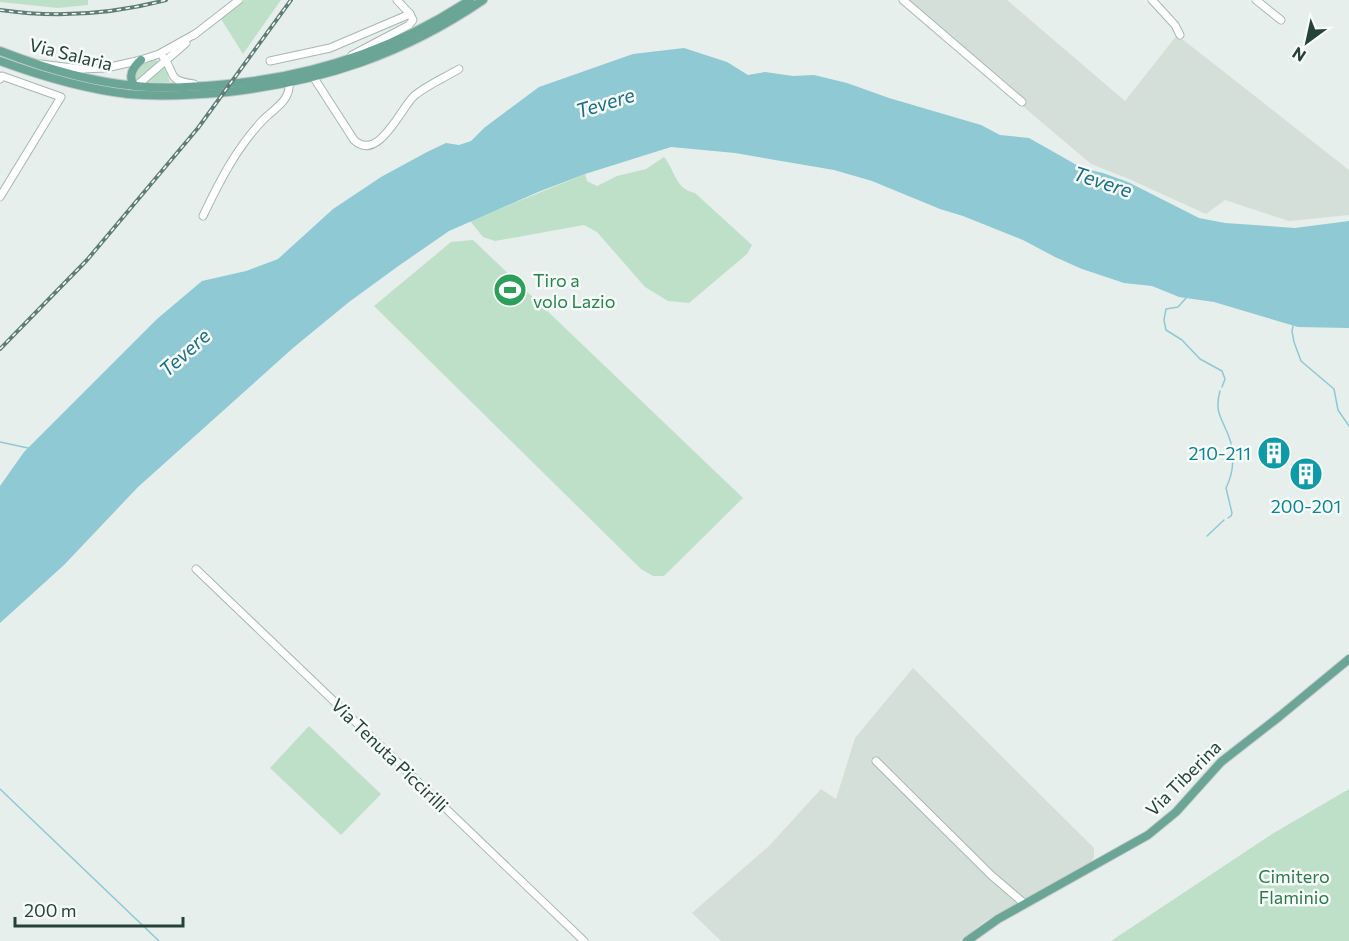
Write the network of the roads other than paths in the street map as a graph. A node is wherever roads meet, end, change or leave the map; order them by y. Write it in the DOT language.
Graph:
graph roads {
  1 [pos="239,0"];
  2 [pos="397,0"];
  3 [pos="470,0"];
  4 [pos="483,0"];
  5 [pos="903,0"];
  6 [pos="1152,0"];
  7 [pos="1256,0"];
  8 [pos="410,14"];
  9 [pos="1281,20"];
  10 [pos="195,34"];
  11 [pos="1180,35"];
  12 [pos="0,51"];
  13 [pos="159,54"];
  14 [pos="166,59"];
  15 [pos="141,60"];
  16 [pos="0,61"];
  17 [pos="270,61"];
  18 [pos="345,61"];
  19 [pos="32,68"];
  20 [pos="459,69"];
  21 [pos="314,78"];
  22 [pos="0,79"];
  23 [pos="289,83"];
  24 [pos="27,84"];
  25 [pos="208,86"];
  26 [pos="135,90"];
  27 [pos="1022,102"];
  28 [pos="0,197"];
  29 [pos="203,216"];
  30 [pos="196,569"];
  31 [pos="1349,659"];
  32 [pos="876,761"];
  33 [pos="1025,904"];
  34 [pos="584,941"];
  35 [pos="967,941"];
  1 -- 10 [label="street"];
  2 -- 8 [label="street"];
  3 -- 18 [label="main road"];
  4 -- 21 [label="main road"];
  5 -- 27 [label="street"];
  6 -- 11 [label="street"];
  7 -- 9 [label="street"];
  8 -- 17 [label="street"];
  8 -- 18 [label="street"];
  10 -- 13 [label="street"];
  10 -- 14 [label="street"];
  12 -- 19 [label="main road, Via Salaria"];
  13 -- 14 [label="street"];
  13 -- 15 [label="street"];
  14 -- 25 [label="street"];
  14 -- 26 [label="street"];
  15 -- 19 [label="street"];
  15 -- 26 [label="main road"];
  16 -- 19 [label="main road, Via Salaria"];
  18 -- 25 [label="main road"];
  19 -- 24 [label="street"];
  19 -- 26 [label="main road, Via Salaria"];
  20 -- 21 [label="street"];
  21 -- 23 [label="main road"];
  22 -- 24 [label="street"];
  23 -- 26 [label="main road"];
  23 -- 29 [label="street"];
  24 -- 28 [label="street"];
  25 -- 26 [label="main road"];
  30 -- 34 [label="street, Via Tenuta Piccirilli"];
  31 -- 33 [label="main road, Via Tiberina"];
  32 -- 33 [label="street"];
  33 -- 35 [label="main road, Via Tiberina"];
}
